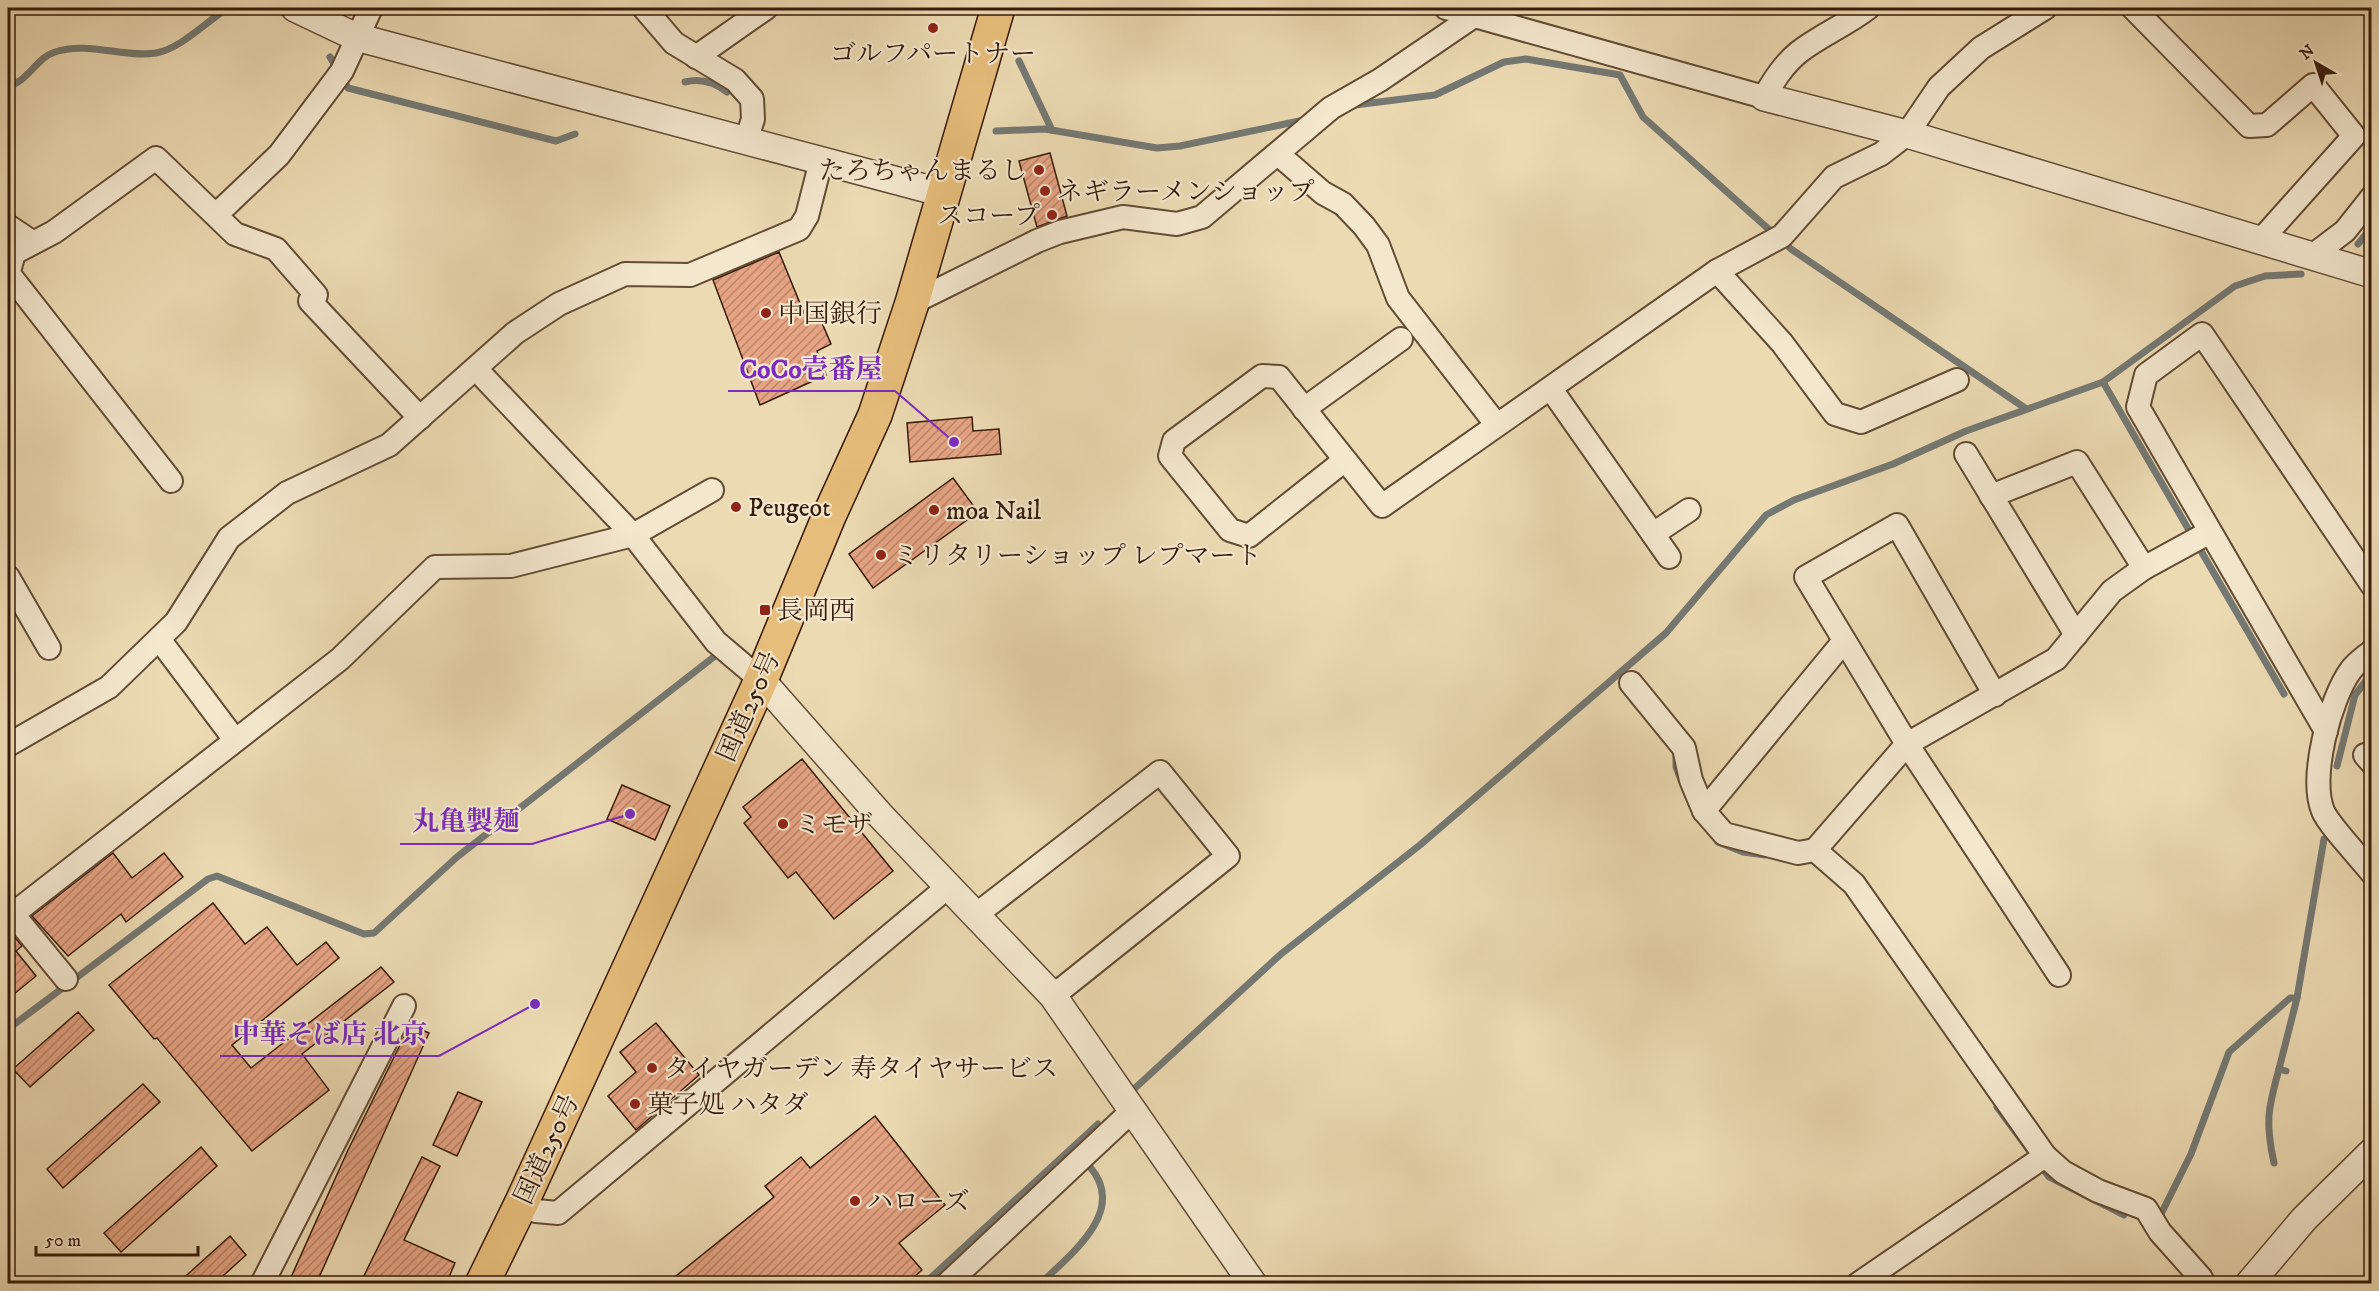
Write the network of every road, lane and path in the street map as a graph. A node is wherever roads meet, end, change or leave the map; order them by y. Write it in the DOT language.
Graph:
graph roads {
  1 [pos="296,8"];
  2 [pos="371,8"];
  3 [pos="644,8"];
  4 [pos="766,8"];
  5 [pos="998,8"];
  6 [pos="1446,8"];
  7 [pos="1868,8"];
  8 [pos="2045,8"];
  9 [pos="2133,8"];
  10 [pos="1478,12"];
  11 [pos="356,37"];
  12 [pos="696,57"];
  13 [pos="1764,96"];
  14 [pos="1907,134"];
  15 [pos="746,141"];
  16 [pos="2363,141"];
  17 [pos="1278,154"];
  18 [pos="821,161"];
  19 [pos="943,193"];
  20 [pos="2372,197"];
  21 [pos="216,215"];
  22 [pos="8,226"];
  23 [pos="2261,240"];
  24 [pos="32,242"];
  25 [pos="2312,256"];
  26 [pos="1717,271"];
  27 [pos="8,274"];
  28 [pos="2372,274"];
  29 [pos="920,299"];
  30 [pos="1401,339"];
  31 [pos="477,370"];
  32 [pos="1957,380"];
  33 [pos="1551,389"];
  34 [pos="1304,409"];
  35 [pos="420,418"];
  36 [pos="1496,424"];
  37 [pos="1966,454"];
  38 [pos="1345,460"];
  39 [pos="171,481"];
  40 [pos="712,490"];
  41 [pos="1991,496"];
  42 [pos="1689,510"];
  43 [pos="1653,534"];
  44 [pos="633,535"];
  45 [pos="2200,537"];
  46 [pos="1669,557"];
  47 [pos="2144,568"];
  48 [pos="8,577"];
  49 [pos="2372,585"];
  50 [pos="2076,635"];
  51 [pos="159,639"];
  52 [pos="1844,641"];
  53 [pos="49,648"];
  54 [pos="2372,651"];
  55 [pos="761,680"];
  56 [pos="1631,683"];
  57 [pos="1995,695"];
  58 [pos="2326,731"];
  59 [pos="235,740"];
  60 [pos="8,744"];
  61 [pos="1907,744"];
  62 [pos="1704,811"];
  63 [pos="1815,850"];
  64 [pos="2372,873"];
  65 [pos="949,886"];
  66 [pos="10,911"];
  67 [pos="977,914"];
  68 [pos="2059,975"];
  69 [pos="66,979"];
  70 [pos="1053,996"];
  71 [pos="404,1006"];
  72 [pos="1133,1110"];
  73 [pos="2372,1152"];
  74 [pos="2039,1160"];
  75 [pos="521,1204"];
  76 [pos="262,1284"];
  77 [pos="482,1284"];
  78 [pos="947,1284"];
  79 [pos="1253,1284"];
  80 [pos="1858,1284"];
  81 [pos="2196,1284"];
  82 [pos="2249,1284"];
  1 -- 11 [label="street"];
  2 -- 11 [label="street"];
  3 -- 12 [label="street"];
  4 -- 12 [label="street"];
  5 -- 19 [label="highway, 国道250号"];
  6 -- 10 [label="street"];
  7 -- 13 [label="street"];
  8 -- 14 [label="street"];
  9 -- 16 [label="street"];
  10 -- 13 [label="street"];
  10 -- 17 [label="street"];
  11 -- 15 [label="street"];
  11 -- 21 [label="street"];
  12 -- 15 [label="street"];
  13 -- 14 [label="street"];
  14 -- 23 [label="street"];
  14 -- 26 [label="street"];
  15 -- 18 [label="street"];
  16 -- 23 [label="street"];
  17 -- 29 [label="street"];
  17 -- 36 [label="street"];
  18 -- 19 [label="street"];
  18 -- 31 [label="street"];
  19 -- 29 [label="highway, 国道250号"];
  20 -- 25 [label="street"];
  21 -- 24 [label="street"];
  21 -- 35 [label="street"];
  22 -- 24 [label="street"];
  23 -- 25 [label="street"];
  24 -- 27 [label="street"];
  25 -- 28 [label="street"];
  26 -- 32 [label="street"];
  26 -- 33 [label="street"];
  27 -- 39 [label="street"];
  29 -- 55 [label="highway, 国道250号"];
  30 -- 34 [label="street"];
  31 -- 35 [label="street"];
  31 -- 44 [label="street"];
  33 -- 36 [label="street"];
  33 -- 43 [label="street"];
  34 -- 38 [label="street"];
  34 -- 38 [label="street"];
  35 -- 51 [label="street"];
  36 -- 38 [label="street"];
  37 -- 41 [label="street"];
  40 -- 44 [label="street"];
  41 -- 47 [label="street"];
  41 -- 50 [label="street"];
  42 -- 43 [label="street"];
  43 -- 46 [label="street"];
  44 -- 55 [label="street"];
  44 -- 59 [label="street"];
  45 -- 47 [label="street"];
  45 -- 49 [label="street"];
  45 -- 58 [label="street"];
  47 -- 50 [label="street"];
  48 -- 53 [label="street"];
  50 -- 57 [label="street"];
  51 -- 59 [label="street"];
  51 -- 60 [label="street"];
  52 -- 57 [label="street"];
  52 -- 61 [label="street"];
  52 -- 62 [label="street"];
  54 -- 58 [label="street"];
  55 -- 65 [label="street"];
  55 -- 75 [label="highway, 国道250号"];
  56 -- 62 [label="street"];
  57 -- 61 [label="street"];
  58 -- 64 [label="street"];
  59 -- 66 [label="street"];
  61 -- 63 [label="street"];
  61 -- 68 [label="street"];
  62 -- 63 [label="street"];
  63 -- 74 [label="street"];
  65 -- 67 [label="street"];
  65 -- 75 [label="street"];
  66 -- 69 [label="street"];
  67 -- 70 [label="street"];
  67 -- 70 [label="street"];
  70 -- 72 [label="street"];
  71 -- 76 [label="street"];
  72 -- 78 [label="street"];
  72 -- 79 [label="street"];
  73 -- 82 [label="street"];
  74 -- 80 [label="street"];
  74 -- 81 [label="street"];
  75 -- 77 [label="highway, 国道250号"];
}
